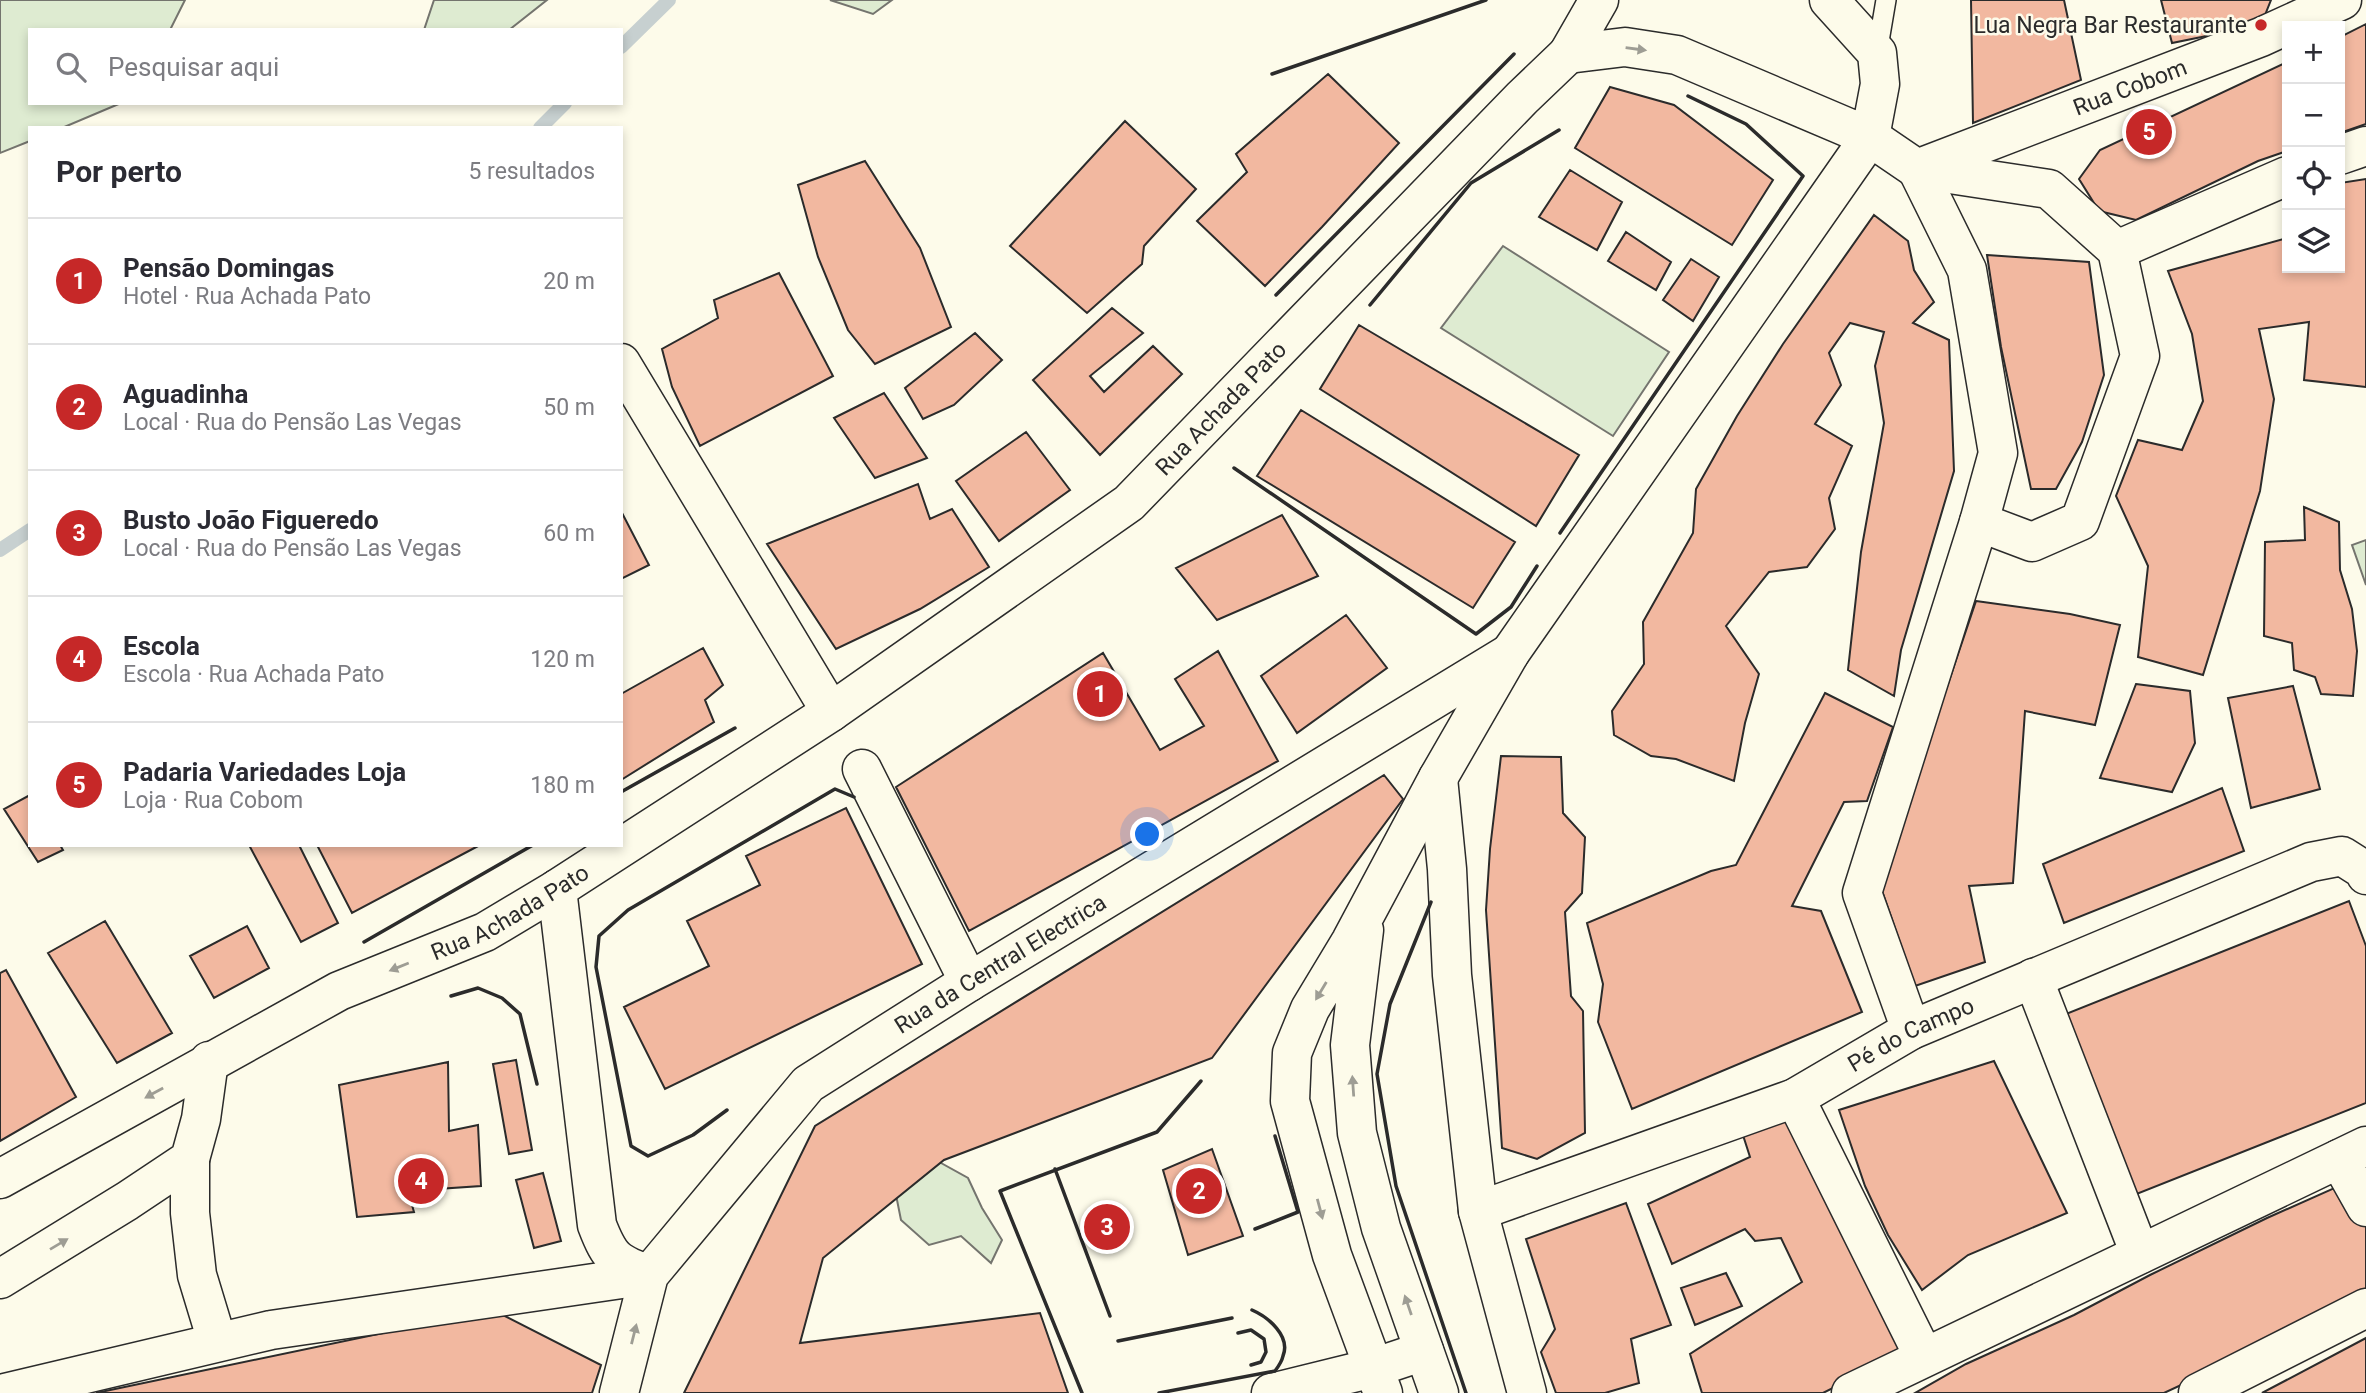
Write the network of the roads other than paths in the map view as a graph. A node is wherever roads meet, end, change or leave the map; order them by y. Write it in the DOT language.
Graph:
graph roads {
  1 [pos="1829,0"];
  2 [pos="1886,0"];
  3 [pos="2342,0"];
  4 [pos="1599,1"];
  5 [pos="1877,53"];
  6 [pos="1568,54"];
  7 [pos="1870,136"];
  8 [pos="2366,146"];
  9 [pos="2345,153"];
  10 [pos="1917,169"];
  11 [pos="2282,178"];
  12 [pos="2117,250"];
  13 [pos="623,366"];
  14 [pos="1979,522"];
  15 [pos="1510,653"];
  16 [pos="831,712"];
  17 [pos="862,769"];
  18 [pos="1438,778"];
  19 [pos="623,844"];
  20 [pos="619,847"];
  21 [pos="2354,866"];
  22 [pos="557,889"];
  23 [pos="1366,911"];
  24 [pos="2033,978"];
  25 [pos="969,982"];
  26 [pos="1911,1030"];
  27 [pos="209,1061"];
  28 [pos="1795,1098"];
  29 [pos="2353,1152"];
  30 [pos="190,1159"];
  31 [pos="0,1179"];
  32 [pos="2366,1208"];
  33 [pos="1478,1212"];
  34 [pos="2140,1254"];
  35 [pos="649,1275"];
  36 [pos="0,1279"];
  37 [pos="2366,1308"];
  38 [pos="217,1341"];
  39 [pos="1424,1351"];
  40 [pos="1924,1357"];
  41 [pos="1378,1381"];
  42 [pos="5,1393"];
  43 [pos="619,1393"];
  44 [pos="1272,1393"];
  45 [pos="1439,1393"];
  46 [pos="1527,1393"];
  47 [pos="1850,1393"];
  48 [pos="2198,1393"];
  1 -- 5 [label="street"];
  2 -- 5 [label="lane"];
  3 -- 10 [label="street, Rua Cobom"];
  4 -- 6 [label="street, Rua Achada Pato"];
  5 -- 7 [label="street"];
  6 -- 7 [label="street, one-way"];
  6 -- 16 [label="street, Rua Achada Pato"];
  7 -- 10 [label="street"];
  7 -- 15 [label="street"];
  8 -- 9 [label="street"];
  10 -- 12 [label="street"];
  10 -- 14 [label="street"];
  11 -- 12 [label="street"];
  12 -- 14 [label="street"];
  13 -- 16 [label="street"];
  14 -- 26 [label="street"];
  15 -- 18 [label="street"];
  15 -- 25 [label="street, Rua da Central Electrica"];
  16 -- 19 [label="street, Rua Achada Pato"];
  17 -- 25 [label="street"];
  18 -- 23 [label="street"];
  18 -- 33 [label="street"];
  20 -- 22 [label="street, Rua Achada Pato"];
  21 -- 24 [label="street, Pé do Campo"];
  22 -- 27 [label="street, Rua Achada Pato, one-way"];
  22 -- 35 [label="street"];
  39 -- 23 [label="street, one-way"];
  23 -- 41 [label="street, one-way"];
  24 -- 26 [label="street, Pé do Campo"];
  24 -- 34 [label="street"];
  25 -- 35 [label="street, Rua da Central Electrica"];
  26 -- 28 [label="street, Pé do Campo"];
  27 -- 30 [label="street"];
  27 -- 31 [label="street, Rua Achada Pato, one-way"];
  28 -- 33 [label="street, Pé do Campo"];
  28 -- 40 [label="street"];
  29 -- 32 [label="street"];
  29 -- 34 [label="street"];
  36 -- 30 [label="street, one-way"];
  30 -- 38 [label="street"];
  33 -- 46 [label="street"];
  34 -- 40 [label="street"];
  35 -- 38 [label="street"];
  43 -- 35 [label="street, Rua da Central Electrica, one-way"];
  37 -- 48 [label="street"];
  38 -- 42 [label="street"];
  39 -- 41 [label="street"];
  39 -- 45 [label="street"];
  40 -- 47 [label="street"];
  41 -- 44 [label="street"];
}
